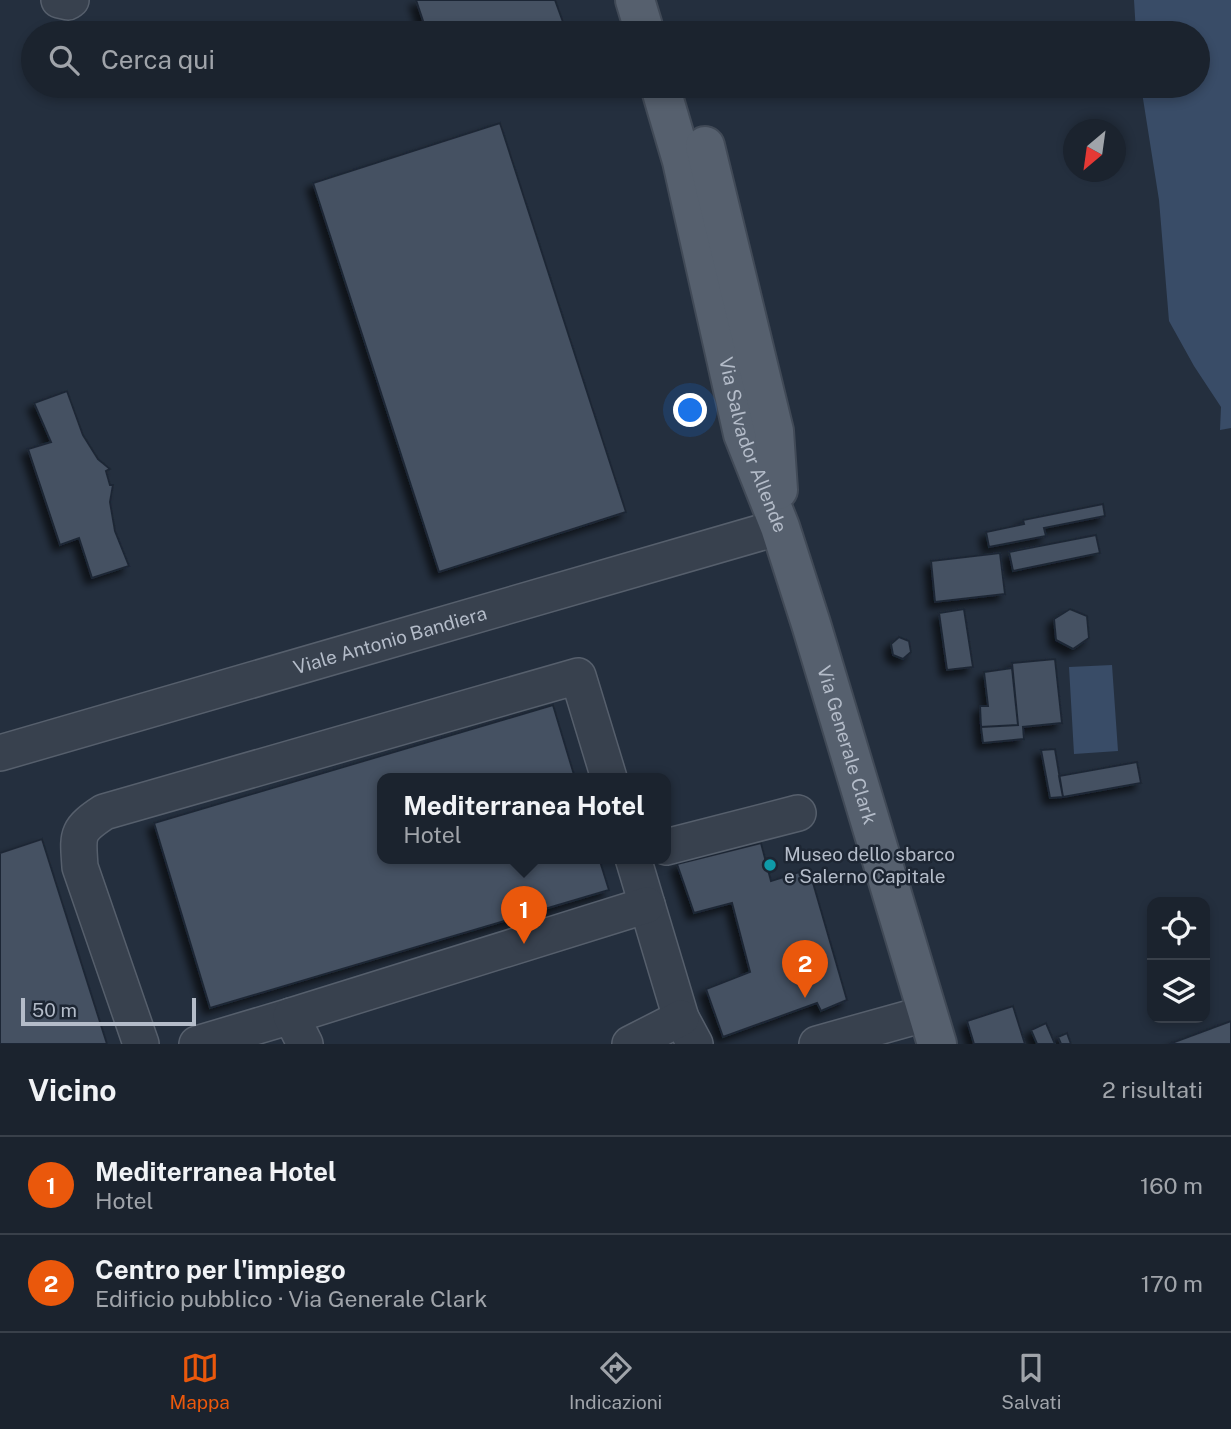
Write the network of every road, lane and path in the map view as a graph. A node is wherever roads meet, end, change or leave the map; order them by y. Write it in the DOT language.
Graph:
graph roads {
  1 [pos="59,0"];
  2 [pos="71,0"];
  3 [pos="635,0"];
  4 [pos="663,0"];
  5 [pos="641,21"];
  6 [pos="669,21"];
  7 [pos="664,98"];
  8 [pos="690,98"];
  9 [pos="780,527"];
  10 [pos="0,753"];
  11 [pos="607,773"];
  12 [pos="798,813"];
  13 [pos="671,846"];
  14 [pos="635,864"];
  15 [pos="647,905"];
  16 [pos="932,1028"];
  17 [pos="298,1030"];
  18 [pos="688,1031"];
  19 [pos="141,1044"];
  20 [pos="197,1044"];
  21 [pos="630,1044"];
  22 [pos="817,1044"];
  1 -- 2 [label="street"];
  3 -- 5 [label="main road"];
  4 -- 6 [label="main road"];
  7 -- 9 [label="main road, Via Salvador Allende"];
  8 -- 9 [label="main road, Via Salvador Allende"];
  9 -- 10 [label="street, Viale Antonio Bandiera"];
  9 -- 16 [label="main road, Via Generale Clark"];
  11 -- 19 [label="street"];
  12 -- 13 [label="street"];
  14 -- 15 [label="street"];
  15 -- 17 [label="street"];
  15 -- 18 [label="street"];
  16 -- 22 [label="street"];
  17 -- 20 [label="street"];
  18 -- 21 [label="street"];
}
